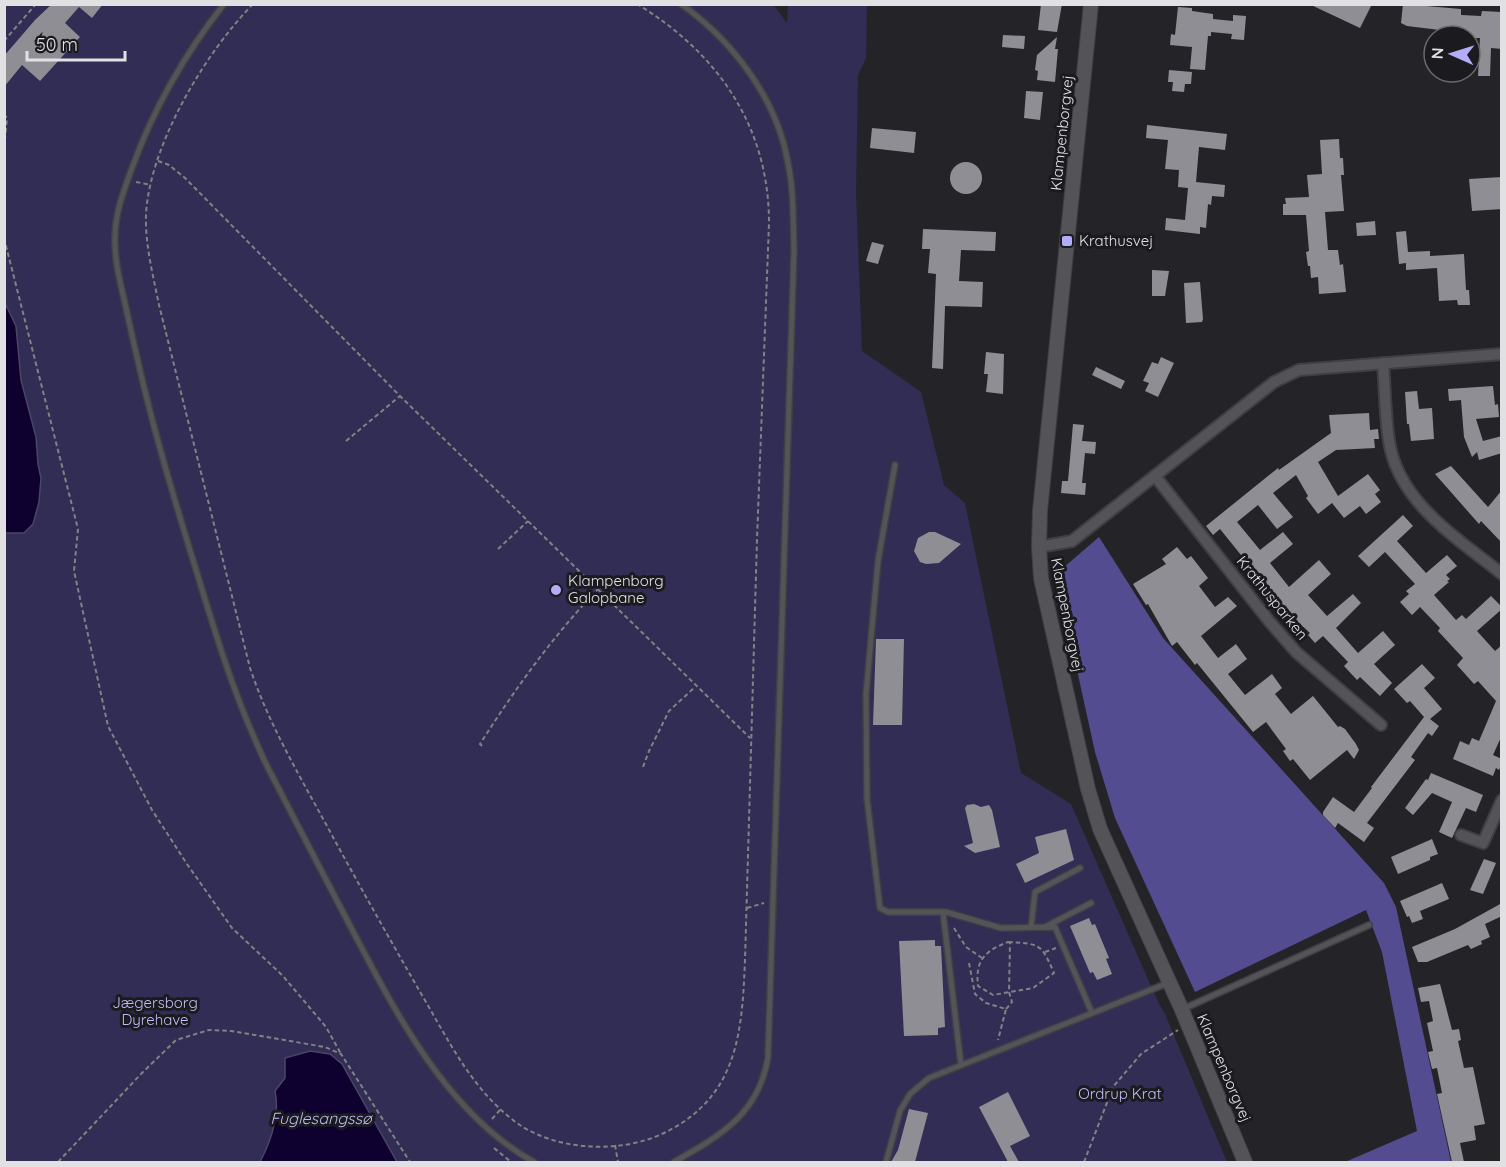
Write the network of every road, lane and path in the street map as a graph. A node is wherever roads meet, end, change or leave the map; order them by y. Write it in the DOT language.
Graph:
graph roads {
  1 [pos="36,4"];
  2 [pos="224,4"];
  3 [pos="253,4"];
  4 [pos="638,4"];
  5 [pos="681,4"];
  6 [pos="1091,4"];
  7 [pos="4,40"];
  8 [pos="4,114"];
  9 [pos="4,148"];
  10 [pos="158,161"];
  11 [pos="128,180"];
  12 [pos="151,185"];
  13 [pos="4,238"];
  14 [pos="4,260"];
  15 [pos="9,262"];
  16 [pos="1502,354"];
  17 [pos="1383,363"];
  18 [pos="400,396"];
  19 [pos="346,441"];
  20 [pos="895,465"];
  21 [pos="1155,476"];
  22 [pos="528,521"];
  23 [pos="1039,547"];
  24 [pos="498,549"];
  25 [pos="1502,574"];
  26 [pos="598,589"];
  27 [pos="695,687"];
  28 [pos="1381,725"];
  29 [pos="751,739"];
  30 [pos="483,746"];
  31 [pos="643,767"];
  32 [pos="1502,800"];
  33 [pos="1461,835"];
  34 [pos="1080,868"];
  35 [pos="774,902"];
  36 [pos="1091,903"];
  37 [pos="747,908"];
  38 [pos="945,912"];
  39 [pos="1369,925"];
  40 [pos="1031,927"];
  41 [pos="1045,927"];
  42 [pos="1010,942"];
  43 [pos="982,958"];
  44 [pos="969,963"];
  45 [pos="1169,982"];
  46 [pos="1009,992"];
  47 [pos="1006,1009"];
  48 [pos="1182,1010"];
  49 [pos="1092,1013"];
  50 [pos="1188,1024"];
  51 [pos="995,1052"];
  52 [pos="341,1054"];
  53 [pos="961,1065"];
  54 [pos="615,1145"];
  55 [pos="58,1162"];
  56 [pos="410,1162"];
  57 [pos="534,1162"];
  58 [pos="618,1162"];
  59 [pos="674,1162"];
  60 [pos="886,1162"];
  61 [pos="1084,1162"];
  62 [pos="1245,1162"];
  1 -- 7 [label="path"];
  2 -- 11 [label="lane"];
  3 -- 10 [label="path"];
  4 -- 29 [label="path"];
  5 -- 35 [label="lane"];
  6 -- 23 [label="street, Klampenborgvej"];
  8 -- 9 [label="path"];
  10 -- 12 [label="path"];
  10 -- 18 [label="path"];
  11 -- 12 [label="path"];
  11 -- 57 [label="lane"];
  12 -- 54 [label="path"];
  13 -- 15 [label="path"];
  14 -- 15 [label="path"];
  15 -- 52 [label="path"];
  16 -- 17 [label="street"];
  17 -- 21 [label="street"];
  17 -- 25 [label="street"];
  18 -- 19 [label="path"];
  18 -- 22 [label="path"];
  20 -- 38 [label="lane"];
  21 -- 23 [label="street"];
  21 -- 28 [label="street, Krathusparken"];
  22 -- 24 [label="path"];
  22 -- 26 [label="path"];
  23 -- 45 [label="street, Klampenborgvej"];
  26 -- 27 [label="path"];
  26 -- 30 [label="path"];
  27 -- 29 [label="path"];
  27 -- 31 [label="path"];
  29 -- 37 [label="path"];
  32 -- 33 [label="street"];
  34 -- 40 [label="lane"];
  35 -- 37 [label="path"];
  35 -- 59 [label="lane"];
  36 -- 41 [label="lane"];
  37 -- 54 [label="path"];
  38 -- 40 [label="lane"];
  38 -- 43 [label="path"];
  38 -- 53 [label="lane"];
  39 -- 48 [label="lane"];
  40 -- 41 [label="lane"];
  41 -- 49 [label="lane"];
  42 -- 43 [label="path"];
  42 -- 46 [label="path"];
  42 -- 46 [label="path"];
  43 -- 46 [label="path"];
  44 -- 47 [label="path"];
  45 -- 48 [label="street, Klampenborgvej"];
  45 -- 49 [label="lane"];
  46 -- 47 [label="path"];
  47 -- 51 [label="path"];
  48 -- 50 [label="street, Klampenborgvej"];
  49 -- 51 [label="lane"];
  50 -- 61 [label="path"];
  50 -- 62 [label="street, Klampenborgvej"];
  51 -- 53 [label="lane"];
  52 -- 55 [label="path"];
  52 -- 56 [label="path"];
  53 -- 60 [label="lane"];
  54 -- 58 [label="path"];
}
